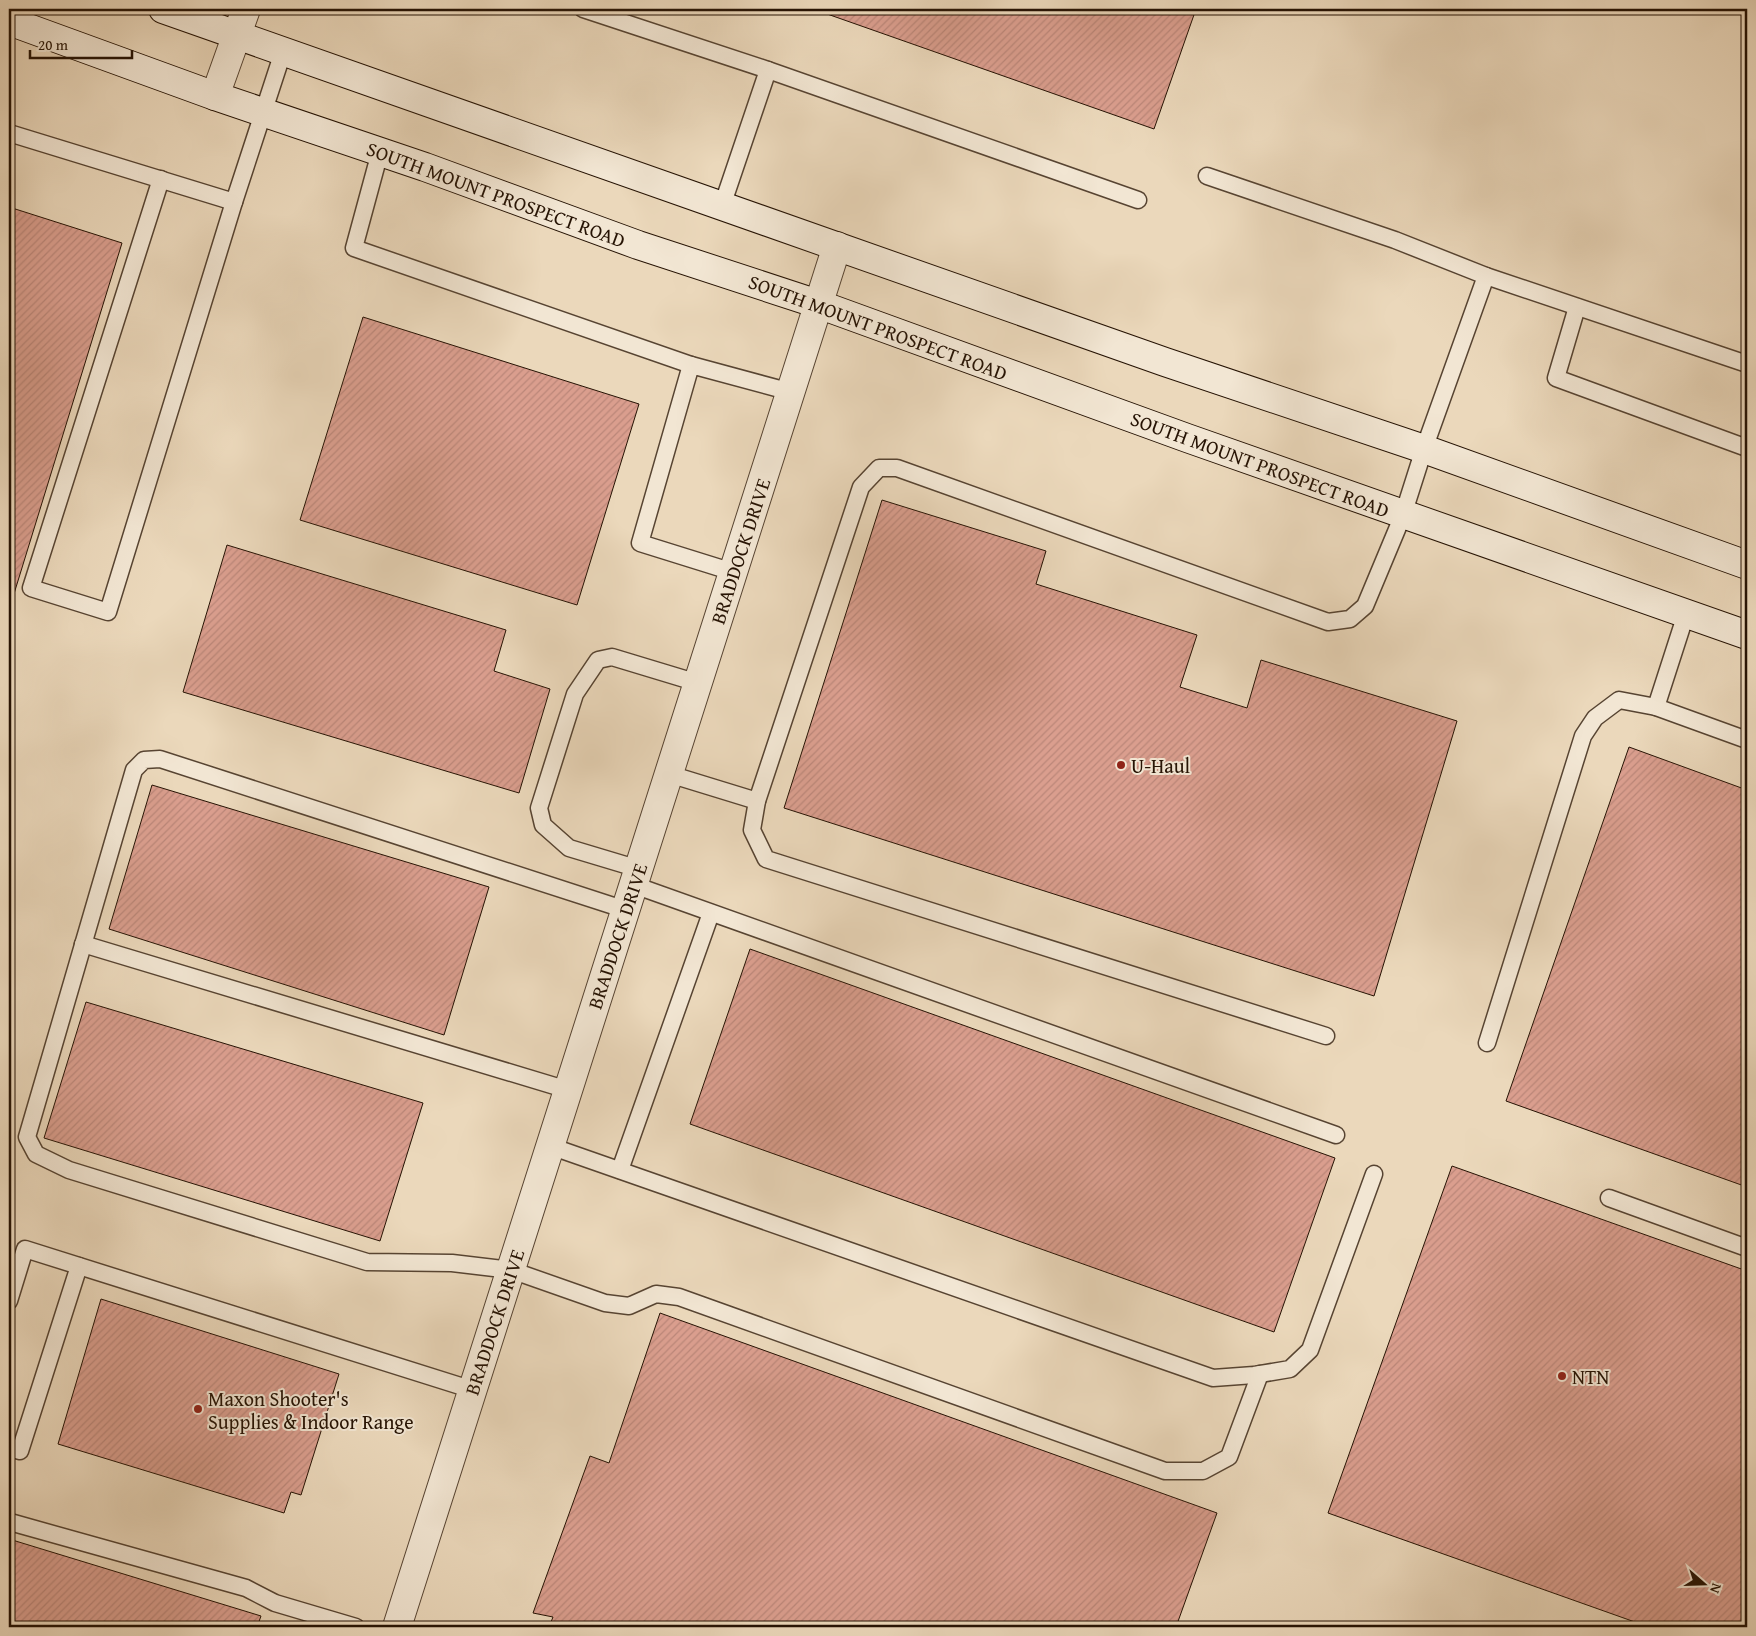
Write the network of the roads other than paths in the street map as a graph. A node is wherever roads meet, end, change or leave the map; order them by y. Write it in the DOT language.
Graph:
graph roads {
  1 [pos="163,9"];
  2 [pos="246,9"];
  3 [pos="583,9"];
  4 [pos="9,21"];
  5 [pos="237,35"];
  6 [pos="283,52"];
  7 [pos="768,70"];
  8 [pos="215,96"];
  9 [pos="264,111"];
  10 [pos="9,133"];
  11 [pos="380,152"];
  12 [pos="1207,176"];
  13 [pos="161,179"];
  14 [pos="1138,200"];
  15 [pos="234,202"];
  16 [pos="722,206"];
  17 [pos="837,246"];
  18 [pos="1486,276"];
  19 [pos="818,304"];
  20 [pos="1577,307"];
  21 [pos="1747,364"];
  22 [pos="692,365"];
  23 [pos="790,392"];
  24 [pos="1747,448"];
  25 [pos="1424,449"];
  26 [pos="1403,515"];
  27 [pos="1747,565"];
  28 [pos="733,572"];
  29 [pos="1686,614"];
  30 [pos="1747,635"];
  31 [pos="698,683"];
  32 [pos="1656,707"];
  33 [pos="1747,740"];
  34 [pos="669,774"];
  35 [pos="757,801"];
  36 [pos="633,888"];
  37 [pos="711,913"];
  38 [pos="83,944"];
  39 [pos="1326,1036"];
  40 [pos="1487,1043"];
  41 [pos="568,1090"];
  42 [pos="1336,1135"];
  43 [pos="550,1146"];
  44 [pos="620,1170"];
  45 [pos="1374,1174"];
  46 [pos="1608,1198"];
  47 [pos="1747,1248"];
  48 [pos="79,1266"];
  49 [pos="511,1270"];
  50 [pos="9,1301"];
  51 [pos="1260,1374"];
  52 [pos="473,1390"];
  53 [pos="9,1448"];
  54 [pos="10,1522"];
  55 [pos="356,1627"];
  56 [pos="398,1627"];
  1 -- 5 [label="main road"];
  2 -- 5 [label="main road"];
  3 -- 7 [label="lane"];
  4 -- 8 [label="main road, SOUTH MOUNT PROSPECT ROAD"];
  5 -- 6 [label="main road"];
  5 -- 8 [label="main road"];
  6 -- 9 [label="lane"];
  6 -- 16 [label="main road"];
  7 -- 14 [label="lane"];
  7 -- 16 [label="lane"];
  8 -- 9 [label="main road, SOUTH MOUNT PROSPECT ROAD"];
  9 -- 11 [label="main road, SOUTH MOUNT PROSPECT ROAD"];
  9 -- 15 [label="lane"];
  10 -- 13 [label="lane"];
  11 -- 19 [label="main road, SOUTH MOUNT PROSPECT ROAD"];
  11 -- 22 [label="lane"];
  12 -- 18 [label="lane"];
  13 -- 15 [label="lane"];
  13 -- 15 [label="lane"];
  16 -- 17 [label="main road"];
  17 -- 19 [label="main road, BRADDOCK DRIVE"];
  17 -- 25 [label="main road"];
  18 -- 20 [label="lane"];
  18 -- 25 [label="lane"];
  19 -- 23 [label="main road, BRADDOCK DRIVE"];
  19 -- 26 [label="main road, SOUTH MOUNT PROSPECT ROAD"];
  20 -- 21 [label="lane"];
  20 -- 24 [label="lane"];
  22 -- 23 [label="lane"];
  22 -- 28 [label="lane"];
  23 -- 28 [label="main road, BRADDOCK DRIVE"];
  25 -- 26 [label="lane"];
  25 -- 27 [label="main road"];
  26 -- 29 [label="main road, SOUTH MOUNT PROSPECT ROAD"];
  26 -- 35 [label="lane"];
  28 -- 31 [label="main road, BRADDOCK DRIVE"];
  29 -- 30 [label="main road, SOUTH MOUNT PROSPECT ROAD"];
  29 -- 32 [label="lane"];
  31 -- 34 [label="main road, BRADDOCK DRIVE"];
  31 -- 36 [label="lane"];
  32 -- 33 [label="lane"];
  32 -- 40 [label="lane"];
  34 -- 35 [label="lane"];
  34 -- 36 [label="main road, BRADDOCK DRIVE"];
  35 -- 39 [label="lane"];
  36 -- 37 [label="lane"];
  36 -- 38 [label="lane"];
  36 -- 41 [label="main road, BRADDOCK DRIVE"];
  37 -- 42 [label="lane"];
  37 -- 44 [label="lane"];
  38 -- 41 [label="lane"];
  38 -- 49 [label="lane"];
  41 -- 43 [label="main road, BRADDOCK DRIVE"];
  43 -- 44 [label="lane"];
  43 -- 49 [label="main road, BRADDOCK DRIVE"];
  44 -- 51 [label="lane"];
  45 -- 51 [label="lane"];
  46 -- 47 [label="lane"];
  48 -- 50 [label="lane"];
  48 -- 52 [label="lane"];
  48 -- 53 [label="lane"];
  49 -- 51 [label="lane"];
  49 -- 52 [label="main road, BRADDOCK DRIVE"];
  52 -- 56 [label="main road, BRADDOCK DRIVE"];
  54 -- 55 [label="lane"];
}
